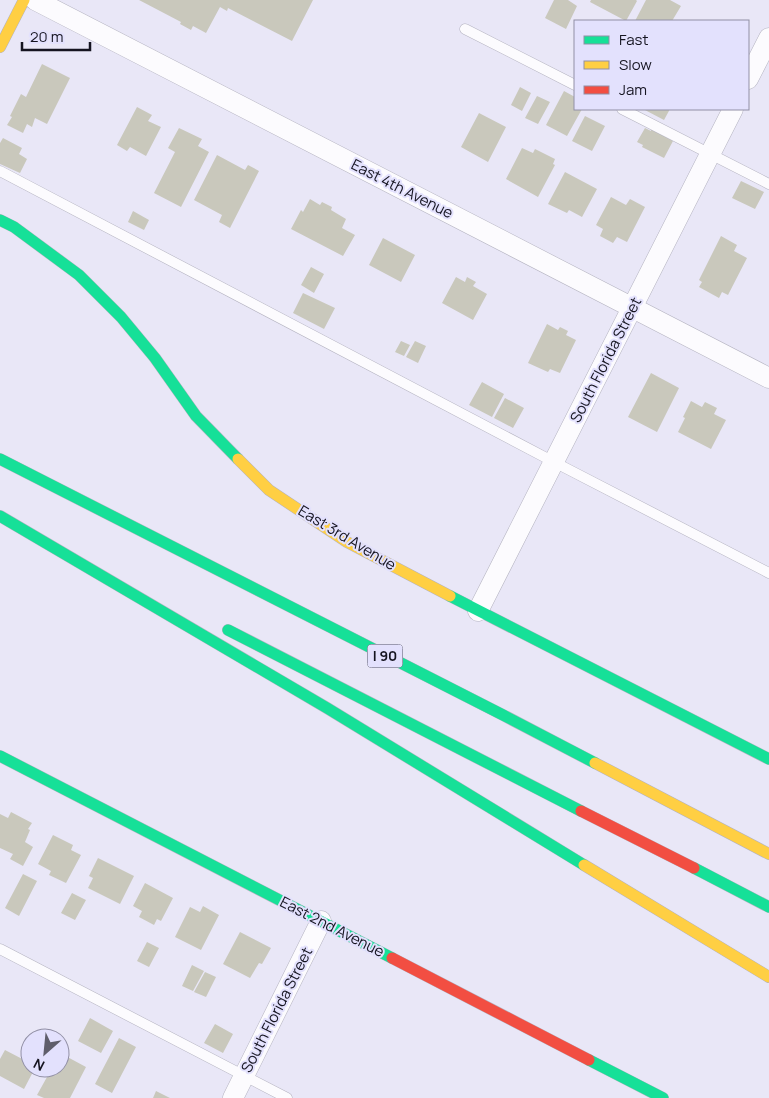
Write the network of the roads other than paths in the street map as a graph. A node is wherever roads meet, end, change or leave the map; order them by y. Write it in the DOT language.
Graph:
graph roads {
  1 [pos="24,0"];
  2 [pos="36,0"];
  3 [pos="466,29"];
  4 [pos="769,38"];
  5 [pos="0,47"];
  6 [pos="749,77"];
  7 [pos="574,84"];
  8 [pos="624,110"];
  9 [pos="732,110"];
  10 [pos="710,154"];
  11 [pos="0,171"];
  12 [pos="769,184"];
  13 [pos="0,220"];
  14 [pos="632,308"];
  15 [pos="769,378"];
  16 [pos="0,459"];
  17 [pos="554,462"];
  18 [pos="0,515"];
  19 [pos="769,573"];
  20 [pos="139,585"];
  21 [pos="478,611"];
  22 [pos="218,625"];
  23 [pos="0,756"];
  24 [pos="769,759"];
  25 [pos="769,854"];
  26 [pos="769,907"];
  27 [pos="321,921"];
  28 [pos="0,949"];
  29 [pos="769,977"];
  30 [pos="244,1076"];
  31 [pos="233,1098"];
  32 [pos="287,1098"];
  33 [pos="663,1098"];
  1 -- 5 [label="main road"];
  2 -- 14 [label="street, East 4th Avenue"];
  3 -- 7 [label="lane"];
  4 -- 6 [label="street"];
  8 -- 10 [label="lane"];
  9 -- 10 [label="street, South Florida Street"];
  10 -- 12 [label="lane"];
  10 -- 14 [label="street, South Florida Street"];
  11 -- 17 [label="lane"];
  13 -- 21 [label="main road, East 3rd Avenue"];
  14 -- 15 [label="street, East 4th Avenue"];
  14 -- 17 [label="street, South Florida Street"];
  16 -- 25 [label="main road, I 90"];
  17 -- 19 [label="lane"];
  17 -- 21 [label="street, South Florida Street"];
  18 -- 20 [label="main road"];
  18 -- 29 [label="main road"];
  21 -- 24 [label="main road, East 3rd Avenue"];
  22 -- 26 [label="main road"];
  23 -- 27 [label="main road, East 2nd Avenue"];
  27 -- 30 [label="street, South Florida Street"];
  27 -- 33 [label="main road, East 2nd Avenue"];
  28 -- 30 [label="lane"];
  30 -- 31 [label="street, South Florida Street"];
  30 -- 32 [label="lane"];
}
